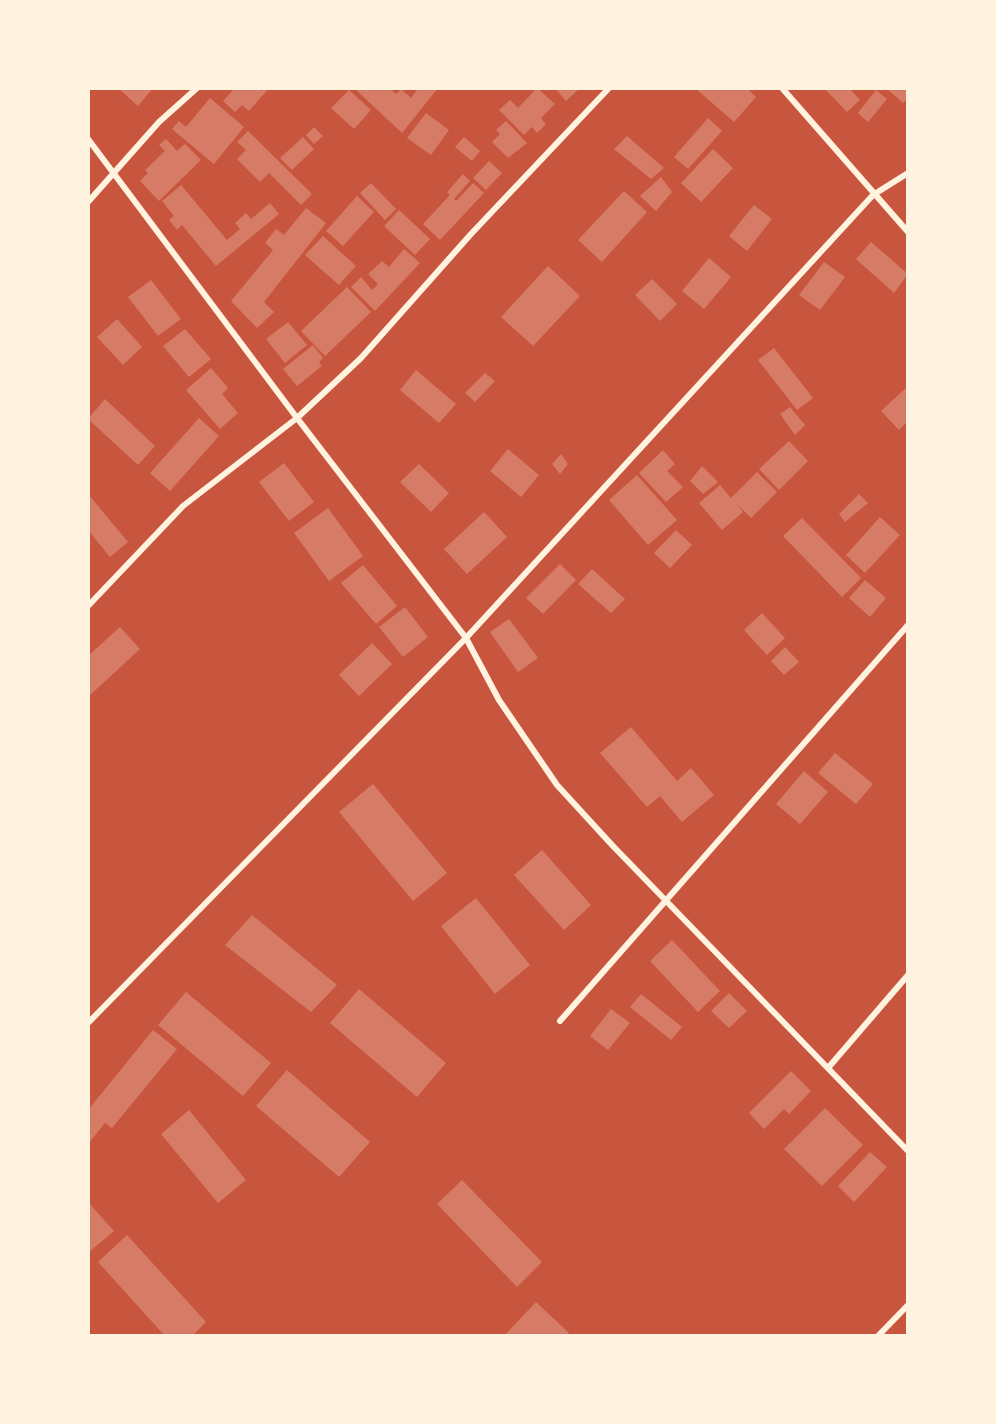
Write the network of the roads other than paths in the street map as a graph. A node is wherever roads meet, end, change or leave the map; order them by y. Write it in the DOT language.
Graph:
graph roads {
  1 [pos="197,88"];
  2 [pos="609,88"];
  3 [pos="782,88"];
  4 [pos="88,139"];
  5 [pos="908,173"];
  6 [pos="114,175"];
  7 [pos="873,195"];
  8 [pos="88,202"];
  9 [pos="908,232"];
  10 [pos="297,418"];
  11 [pos="88,606"];
  12 [pos="908,625"];
  13 [pos="466,638"];
  14 [pos="665,900"];
  15 [pos="908,975"];
  16 [pos="560,1021"];
  17 [pos="88,1023"];
  18 [pos="828,1068"];
  19 [pos="908,1151"];
  20 [pos="908,1305"];
  21 [pos="878,1335"];
  1 -- 6 [label="street"];
  2 -- 10 [label="street"];
  3 -- 7 [label="street"];
  4 -- 6 [label="street"];
  5 -- 7 [label="street"];
  6 -- 8 [label="street"];
  6 -- 10 [label="street"];
  7 -- 9 [label="street"];
  7 -- 13 [label="street"];
  10 -- 11 [label="street"];
  10 -- 13 [label="street"];
  12 -- 14 [label="street"];
  13 -- 14 [label="street"];
  13 -- 17 [label="street"];
  14 -- 16 [label="street"];
  14 -- 18 [label="street"];
  15 -- 18 [label="street"];
  18 -- 19 [label="street"];
  20 -- 21 [label="street"];
}
